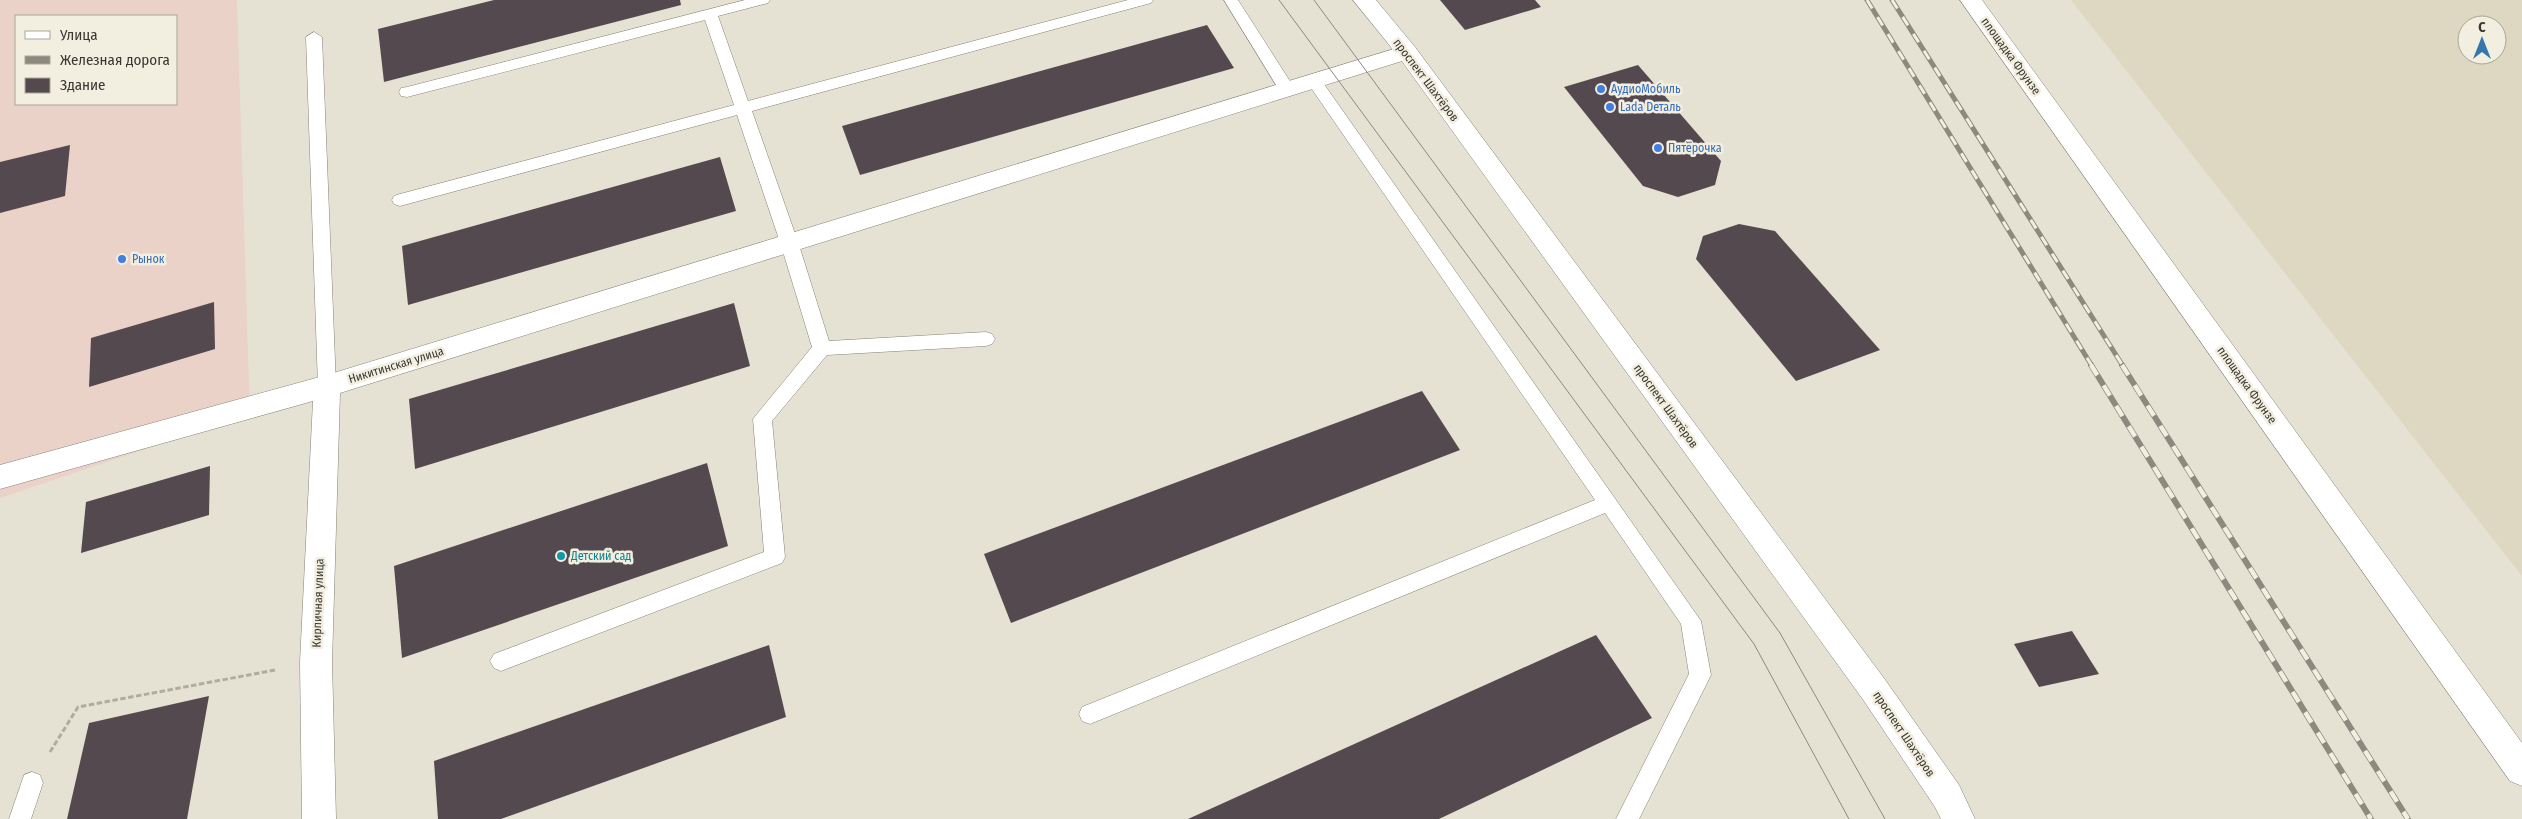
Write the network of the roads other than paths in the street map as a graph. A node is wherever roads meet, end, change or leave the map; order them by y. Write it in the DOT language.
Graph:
graph roads {
  1 [pos="763,0"];
  2 [pos="1146,0"];
  3 [pos="1231,0"];
  4 [pos="1364,0"];
  5 [pos="1971,0"];
  6 [pos="710,14"];
  7 [pos="314,37"];
  8 [pos="1406,52"];
  9 [pos="1314,81"];
  10 [pos="1287,89"];
  11 [pos="407,92"];
  12 [pos="743,108"];
  13 [pos="400,200"];
  14 [pos="790,245"];
  15 [pos="986,339"];
  16 [pos="822,348"];
  17 [pos="328,386"];
  18 [pos="0,477"];
  19 [pos="1609,503"];
  20 [pos="501,661"];
  21 [pos="1090,714"];
  22 [pos="2522,770"];
  23 [pos="32,783"];
  24 [pos="20,819"];
  25 [pos="319,819"];
  26 [pos="1627,819"];
  27 [pos="1958,819"];
  1 -- 6 [label="lane"];
  2 -- 12 [label="lane"];
  3 -- 10 [label="lane"];
  4 -- 8 [label="main road, проспект Шахтёров"];
  5 -- 22 [label="main road, площадка Фрунзе"];
  6 -- 11 [label="lane"];
  6 -- 12 [label="lane"];
  7 -- 17 [label="lane"];
  8 -- 9 [label="main road, Никитинская улица"];
  8 -- 27 [label="main road, проспект Шахтёров"];
  9 -- 10 [label="main road, Никитинская улица"];
  9 -- 19 [label="lane"];
  10 -- 14 [label="main road, Никитинская улица"];
  12 -- 13 [label="lane"];
  12 -- 14 [label="lane"];
  14 -- 16 [label="lane"];
  14 -- 17 [label="main road, Никитинская улица"];
  15 -- 16 [label="lane"];
  16 -- 20 [label="lane"];
  17 -- 18 [label="main road, Никитинская улица"];
  17 -- 25 [label="main road, Кирпичная улица"];
  19 -- 21 [label="lane"];
  19 -- 26 [label="lane"];
  23 -- 24 [label="lane"];
}
